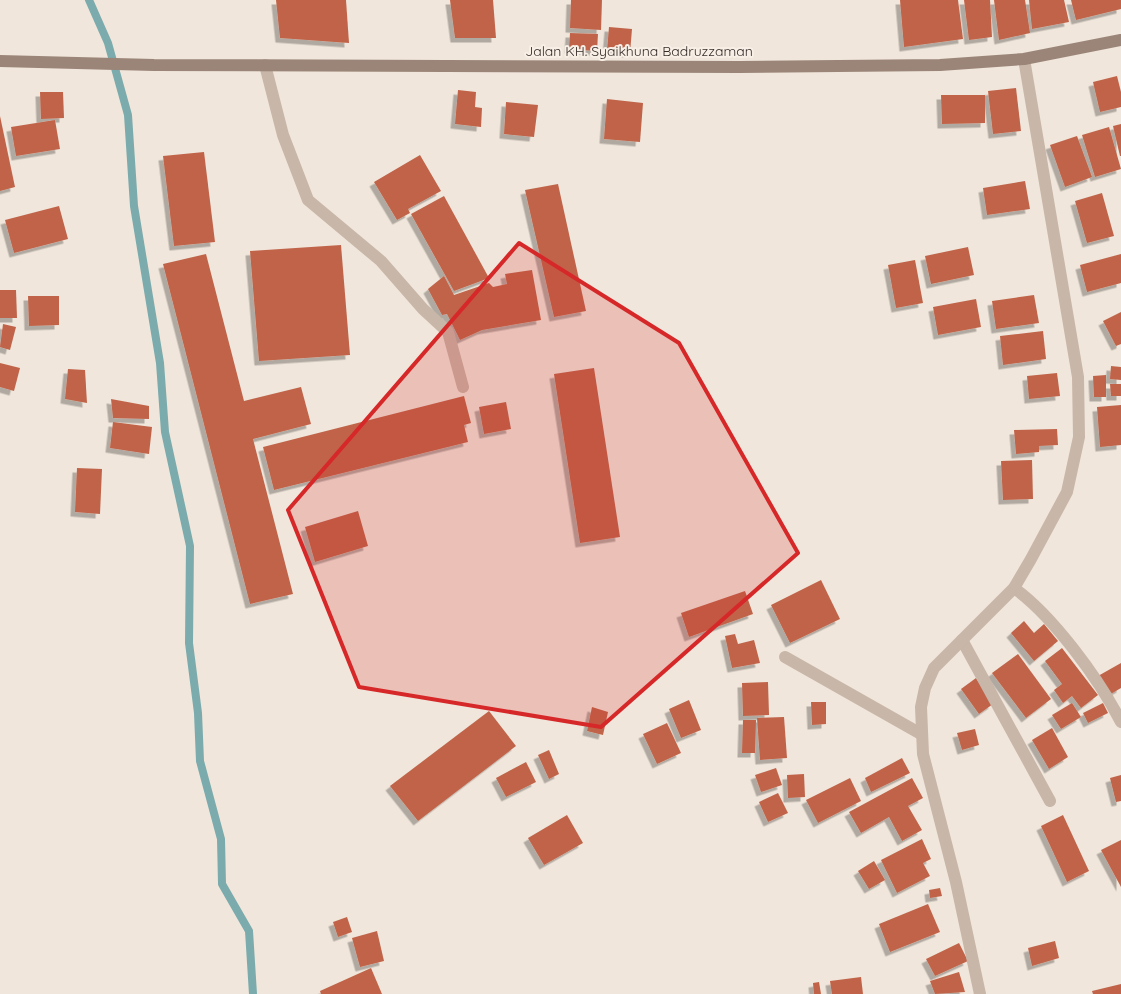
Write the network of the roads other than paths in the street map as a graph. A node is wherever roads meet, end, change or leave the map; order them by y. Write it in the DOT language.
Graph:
graph roads {
  1 [pos="1121,40"];
  2 [pos="1024,59"];
  3 [pos="0,61"];
  4 [pos="265,65"];
  5 [pos="463,387"];
  6 [pos="1014,588"];
  7 [pos="962,640"];
  8 [pos="786,657"];
  9 [pos="1121,722"];
  10 [pos="921,734"];
  11 [pos="1050,801"];
  12 [pos="980,994"];
  1 -- 2 [label="main road, Jalan KH. Syaikhuna Badruzzaman"];
  2 -- 4 [label="main road, Jalan KH. Syaikhuna Badruzzaman"];
  2 -- 6 [label="street"];
  3 -- 4 [label="main road, Jalan KH. Syaikhuna Badruzzaman"];
  4 -- 5 [label="street"];
  6 -- 7 [label="street"];
  6 -- 9 [label="street"];
  7 -- 10 [label="street"];
  7 -- 11 [label="street"];
  8 -- 10 [label="street"];
  10 -- 12 [label="street"];
}
